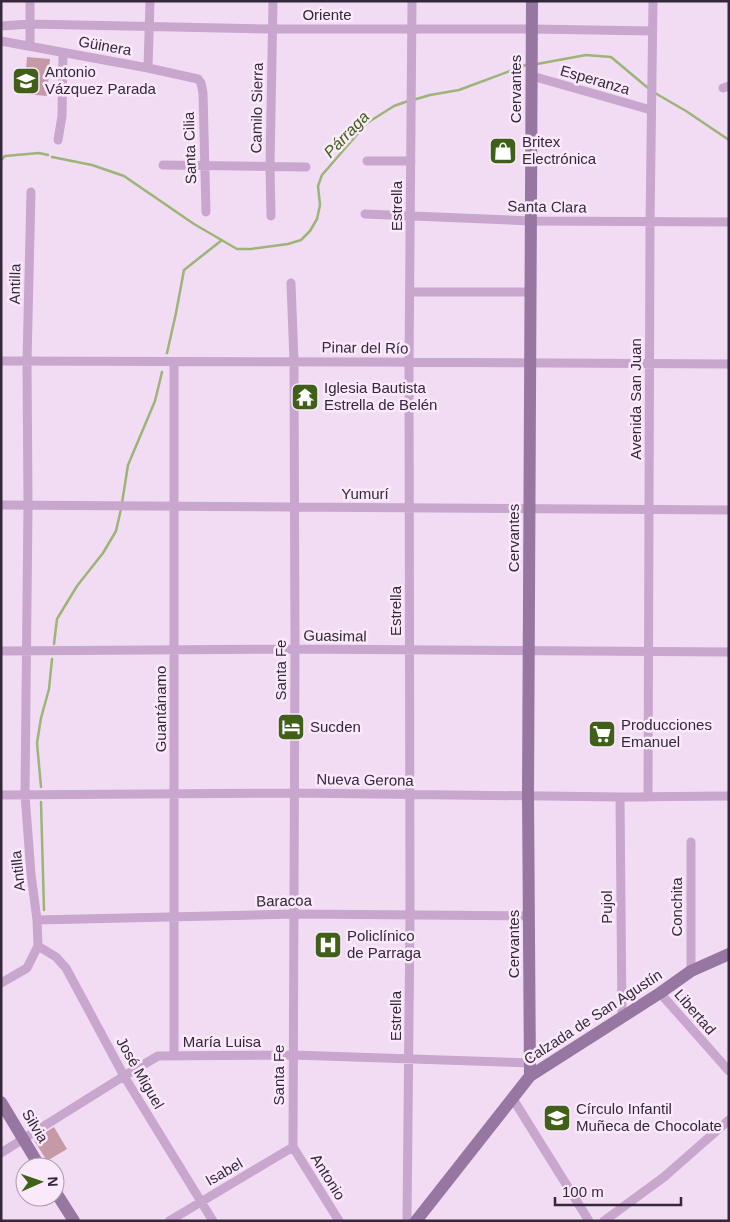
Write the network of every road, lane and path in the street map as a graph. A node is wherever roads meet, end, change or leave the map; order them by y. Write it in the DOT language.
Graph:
graph roads {
  1 [pos="30,1"];
  2 [pos="150,1"];
  3 [pos="273,1"];
  4 [pos="412,1"];
  5 [pos="532,1"];
  6 [pos="653,1"];
  7 [pos="30,24"];
  8 [pos="1,26"];
  9 [pos="150,27"];
  10 [pos="272,29"];
  11 [pos="411,29"];
  12 [pos="532,29"];
  13 [pos="652,31"];
  14 [pos="1,41"];
  15 [pos="30,46"];
  16 [pos="63,53"];
  17 [pos="148,68"];
  18 [pos="532,68"];
  19 [pos="201,83"];
  20 [pos="651,110"];
  21 [pos="58,140"];
  22 [pos="367,161"];
  23 [pos="411,161"];
  24 [pos="163,165"];
  25 [pos="204,165"];
  26 [pos="270,166"];
  27 [pos="306,167"];
  28 [pos="31,192"];
  29 [pos="206,212"];
  30 [pos="365,214"];
  31 [pos="271,216"];
  32 [pos="411,217"];
  33 [pos="531,221"];
  34 [pos="650,222"];
  35 [pos="729,222"];
  36 [pos="291,284"];
  37 [pos="411,292"];
  38 [pos="530,292"];
  39 [pos="1,361"];
  40 [pos="27,361"];
  41 [pos="294,361"];
  42 [pos="530,362"];
  43 [pos="174,363"];
  44 [pos="409,363"];
  45 [pos="650,363"];
  46 [pos="729,364"];
  47 [pos="1,505"];
  48 [pos="28,505"];
  49 [pos="175,507"];
  50 [pos="294,507"];
  51 [pos="409,508"];
  52 [pos="650,508"];
  53 [pos="531,509"];
  54 [pos="729,510"];
  55 [pos="295,649"];
  56 [pos="174,650"];
  57 [pos="1,651"];
  58 [pos="26,651"];
  59 [pos="410,651"];
  60 [pos="530,651"];
  61 [pos="648,651"];
  62 [pos="729,652"];
  63 [pos="295,793"];
  64 [pos="174,794"];
  65 [pos="410,794"];
  66 [pos="1,795"];
  67 [pos="25,795"];
  68 [pos="528,795"];
  69 [pos="729,796"];
  70 [pos="620,797"];
  71 [pos="648,797"];
  72 [pos="691,842"];
  73 [pos="294,914"];
  74 [pos="410,915"];
  75 [pos="175,916"];
  76 [pos="530,916"];
  77 [pos="38,920"];
  78 [pos="38,946"];
  79 [pos="729,954"];
  80 [pos="691,971"];
  81 [pos="1,983"];
  82 [pos="660,993"];
  83 [pos="622,1016"];
  84 [pos="293,1055"];
  85 [pos="174,1056"];
  86 [pos="409,1059"];
  87 [pos="727,1067"];
  88 [pos="530,1069"];
  89 [pos="124,1076"];
  90 [pos="513,1099"];
  91 [pos="1,1102"];
  92 [pos="729,1120"];
  93 [pos="23,1140"];
  94 [pos="293,1147"];
  95 [pos="1,1153"];
  96 [pos="34,1157"];
  97 [pos="201,1201"];
  98 [pos="65,1207"];
  99 [pos="74,1221"];
  100 [pos="169,1221"];
  101 [pos="213,1221"];
  102 [pos="338,1221"];
  103 [pos="407,1221"];
  104 [pos="416,1221"];
  105 [pos="589,1221"];
  106 [pos="604,1221"];
  1 -- 7 [label="street"];
  2 -- 9 [label="street"];
  3 -- 10 [label="street, Camilo Sierra"];
  4 -- 11 [label="street, Estrella"];
  5 -- 12 [label="street, Cervantes"];
  6 -- 13 [label="street, Avenida San Juan"];
  7 -- 8 [label="street, Oriente"];
  7 -- 9 [label="street, Oriente"];
  7 -- 15 [label="street"];
  9 -- 10 [label="street, Oriente"];
  9 -- 17 [label="street"];
  10 -- 11 [label="street, Oriente"];
  10 -- 26 [label="street, Camilo Sierra"];
  11 -- 12 [label="street, Oriente"];
  11 -- 23 [label="street, Estrella"];
  12 -- 13 [label="street, Oriente"];
  12 -- 18 [label="street, Cervantes"];
  13 -- 20 [label="street, Avenida San Juan"];
  14 -- 15 [label="street, Güinera"];
  15 -- 16 [label="street, Güinera"];
  16 -- 17 [label="street, Güinera"];
  16 -- 21 [label="street"];
  17 -- 19 [label="street, Güinera"];
  18 -- 20 [label="street, Esperanza"];
  18 -- 33 [label="street, Cervantes"];
  19 -- 25 [label="street, Santa Cilia"];
  20 -- 34 [label="street, Avenida San Juan"];
  22 -- 23 [label="street"];
  23 -- 32 [label="street, Estrella"];
  24 -- 25 [label="street"];
  25 -- 26 [label="street"];
  25 -- 29 [label="street, Santa Cilia"];
  26 -- 27 [label="street"];
  26 -- 31 [label="street, Camilo Sierra"];
  28 -- 40 [label="street, Antilla"];
  30 -- 32 [label="street, Santa Clara"];
  32 -- 33 [label="street, Santa Clara"];
  32 -- 37 [label="street, Estrella"];
  33 -- 34 [label="street, Santa Clara"];
  33 -- 38 [label="street, Cervantes"];
  34 -- 35 [label="street, Santa Clara"];
  34 -- 45 [label="street, Avenida San Juan"];
  36 -- 41 [label="street, Santa Fe"];
  37 -- 38 [label="street"];
  37 -- 44 [label="street, Estrella"];
  38 -- 42 [label="street, Cervantes"];
  39 -- 40 [label="street, Pinar del Río"];
  40 -- 43 [label="street, Pinar del Río"];
  40 -- 48 [label="street, Antilla"];
  41 -- 43 [label="street, Pinar del Río"];
  41 -- 44 [label="street, Pinar del Río"];
  41 -- 50 [label="street, Santa Fe"];
  42 -- 44 [label="street, Pinar del Río"];
  42 -- 45 [label="street, Pinar del Río"];
  42 -- 53 [label="street, Cervantes"];
  43 -- 49 [label="street, Guantánamo"];
  44 -- 51 [label="street, Estrella"];
  45 -- 46 [label="street, Pinar del Río"];
  45 -- 52 [label="street, Avenida San Juan"];
  47 -- 48 [label="street, Yumurí"];
  48 -- 49 [label="street, Yumurí"];
  48 -- 58 [label="street, Antilla"];
  49 -- 50 [label="street, Yumurí"];
  49 -- 56 [label="street, Guantánamo"];
  50 -- 51 [label="street, Yumurí"];
  50 -- 55 [label="street, Santa Fe"];
  51 -- 53 [label="street, Yumurí"];
  51 -- 59 [label="street, Estrella"];
  52 -- 53 [label="street, Yumurí"];
  52 -- 54 [label="street, Yumurí"];
  52 -- 61 [label="street, Avenida San Juan"];
  53 -- 60 [label="street, Cervantes"];
  55 -- 56 [label="street, Guasimal"];
  55 -- 59 [label="street, Guasimal"];
  55 -- 63 [label="street, Santa Fe"];
  56 -- 58 [label="street, Guasimal"];
  56 -- 64 [label="street, Guantánamo"];
  57 -- 58 [label="street, Guasimal"];
  58 -- 67 [label="street, Antilla"];
  59 -- 60 [label="street, Guasimal"];
  59 -- 65 [label="street, Estrella"];
  60 -- 61 [label="street, Guasimal"];
  60 -- 68 [label="street, Cervantes"];
  61 -- 62 [label="street, Guasimal"];
  61 -- 71 [label="street, Avenida San Juan"];
  63 -- 64 [label="street, Nueva Gerona"];
  63 -- 65 [label="street, Nueva Gerona"];
  63 -- 73 [label="street, Santa Fe"];
  64 -- 67 [label="street, Nueva Gerona"];
  64 -- 75 [label="street, Guantánamo"];
  65 -- 68 [label="street, Nueva Gerona"];
  65 -- 74 [label="street, Estrella"];
  66 -- 67 [label="street, Nueva Gerona"];
  67 -- 77 [label="street, Antilla"];
  68 -- 70 [label="street, Nueva Gerona"];
  68 -- 76 [label="street, Cervantes"];
  69 -- 71 [label="street, Nueva Gerona"];
  70 -- 71 [label="street, Nueva Gerona"];
  70 -- 83 [label="street, Pujol"];
  72 -- 80 [label="street, Conchita"];
  73 -- 74 [label="street, Baracoa"];
  73 -- 75 [label="street, Baracoa"];
  73 -- 84 [label="street, Santa Fe"];
  74 -- 76 [label="street, Baracoa"];
  74 -- 86 [label="street, Estrella"];
  75 -- 77 [label="street, Baracoa"];
  75 -- 85 [label="street, Guantánamo"];
  76 -- 88 [label="street, Cervantes"];
  77 -- 78 [label="street, Antilla"];
  78 -- 81 [label="street"];
  78 -- 89 [label="street, José Miguel"];
  79 -- 80 [label="street, Calzada de San Agustín"];
  80 -- 82 [label="street, Calzada de San Agustín"];
  82 -- 83 [label="street, Calzada de San Agustín"];
  82 -- 87 [label="street, Libertad"];
  83 -- 88 [label="street, Calzada de San Agustín"];
  84 -- 85 [label="street, María Luisa"];
  84 -- 86 [label="street, María Luisa"];
  84 -- 94 [label="street, Santa Fe"];
  85 -- 89 [label="street, María Luisa"];
  86 -- 88 [label="street, María Luisa"];
  86 -- 103 [label="street, Estrella"];
  88 -- 90 [label="street, Calzada de San Agustín"];
  89 -- 93 [label="street, María Luisa"];
  89 -- 97 [label="street, José Miguel"];
  90 -- 104 [label="street, Calzada de San Agustín"];
  90 -- 105 [label="street"];
  91 -- 93 [label="street, Silvia"];
  92 -- 106 [label="street"];
  93 -- 95 [label="street, María Luisa"];
  93 -- 96 [label="street, Silvia"];
  94 -- 97 [label="street, Isabel"];
  94 -- 102 [label="street, Antonio"];
  97 -- 100 [label="street, Isabel"];
  97 -- 101 [label="street, José Miguel"];
  98 -- 99 [label="street"];
}
